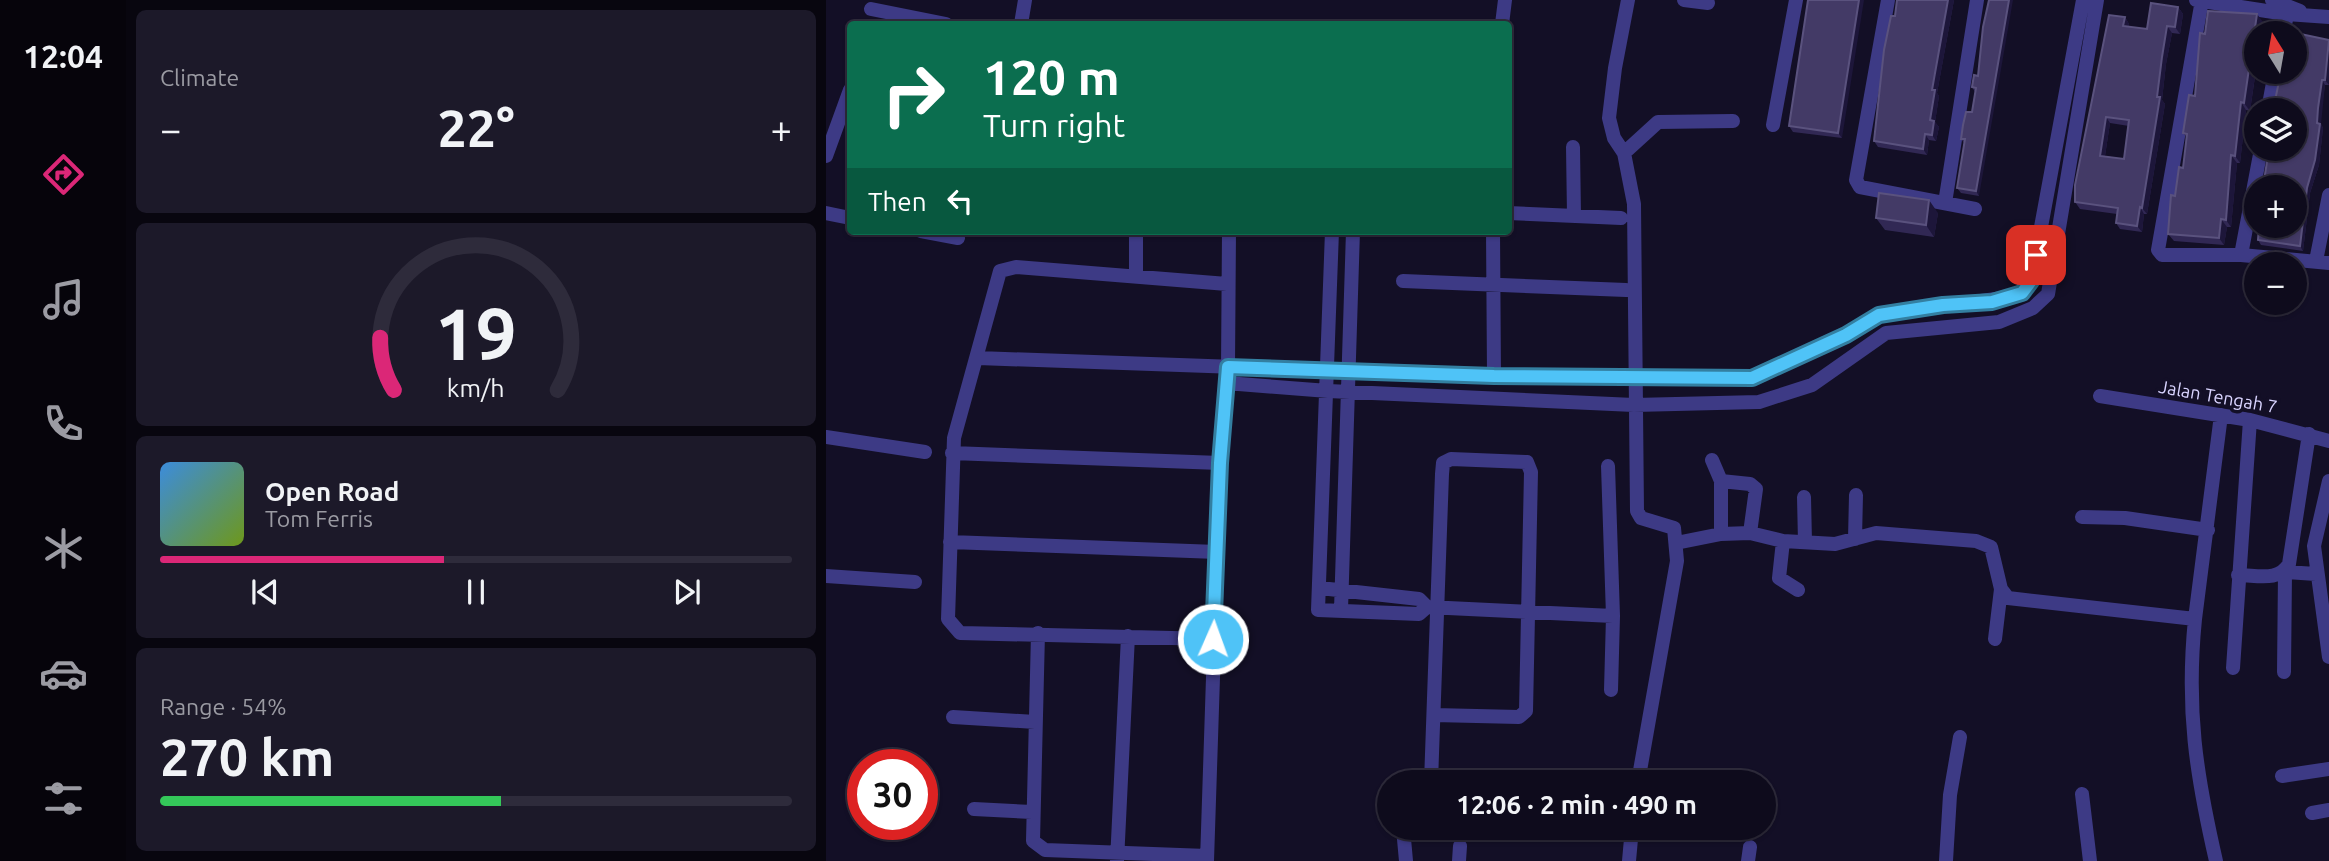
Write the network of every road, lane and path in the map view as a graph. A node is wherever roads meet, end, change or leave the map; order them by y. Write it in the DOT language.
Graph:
graph roads {
  1 [pos="1025,0"];
  2 [pos="1505,0"];
  3 [pos="1628,0"];
  4 [pos="1684,0"];
  5 [pos="1796,0"];
  6 [pos="1888,0"];
  7 [pos="1978,0"];
  8 [pos="2083,0"];
  9 [pos="2097,0"];
  10 [pos="2200,0"];
  11 [pos="2272,0"];
  12 [pos="1708,3"];
  13 [pos="872,4"];
  14 [pos="2288,10"];
  15 [pos="2329,17"];
  16 [pos="935,21"];
  17 [pos="1022,21"];
  18 [pos="1502,21"];
  19 [pos="2286,21"];
  20 [pos="847,98"];
  21 [pos="1732,121"];
  22 [pos="1773,125"];
  23 [pos="1573,147"];
  24 [pos="827,153"];
  25 [pos="1624,153"];
  26 [pos="2259,161"];
  27 [pos="2329,195"];
  28 [pos="1945,203"];
  29 [pos="1975,209"];
  30 [pos="826,213"];
  31 [pos="1512,213"];
  32 [pos="1574,216"];
  33 [pos="847,217"];
  34 [pos="1621,218"];
  35 [pos="942,235"];
  36 [pos="1136,235"];
  37 [pos="1229,235"];
  38 [pos="1332,235"];
  39 [pos="1353,235"];
  40 [pos="1493,235"];
  41 [pos="958,238"];
  42 [pos="2241,255"];
  43 [pos="2323,262"];
  44 [pos="1136,276"];
  45 [pos="1404,281"];
  46 [pos="1227,284"];
  47 [pos="1493,285"];
  48 [pos="1626,290"];
  49 [pos="1879,315"];
  50 [pos="1886,333"];
  51 [pos="978,358"];
  52 [pos="1228,367"];
  53 [pos="1328,369"];
  54 [pos="1350,371"];
  55 [pos="1494,376"];
  56 [pos="1634,377"];
  57 [pos="1226,383"];
  58 [pos="1328,391"];
  59 [pos="1350,391"];
  60 [pos="2100,396"];
  61 [pos="1634,405"];
  62 [pos="2221,415"];
  63 [pos="2250,420"];
  64 [pos="2309,434"];
  65 [pos="826,437"];
  66 [pos="2329,441"];
  67 [pos="925,452"];
  68 [pos="952,453"];
  69 [pos="1712,460"];
  70 [pos="1220,463"];
  71 [pos="1608,466"];
  72 [pos="1721,481"];
  73 [pos="2329,481"];
  74 [pos="1856,495"];
  75 [pos="1804,497"];
  76 [pos="2082,517"];
  77 [pos="2324,529"];
  78 [pos="2208,530"];
  79 [pos="1750,533"];
  80 [pos="1721,534"];
  81 [pos="1855,539"];
  82 [pos="1783,541"];
  83 [pos="950,542"];
  84 [pos="1805,542"];
  85 [pos="1676,543"];
  86 [pos="1217,552"];
  87 [pos="2285,572"];
  88 [pos="2316,574"];
  89 [pos="2238,575"];
  90 [pos="826,576"];
  91 [pos="915,582"];
  92 [pos="1320,588"];
  93 [pos="2001,589"];
  94 [pos="1342,590"];
  95 [pos="1798,590"];
  96 [pos="1362,592"];
  97 [pos="1432,607"];
  98 [pos="1341,610"];
  99 [pos="1359,611"];
  100 [pos="1528,613"];
  101 [pos="1613,615"];
  102 [pos="2195,620"];
  103 [pos="1038,633"];
  104 [pos="1128,636"];
  105 [pos="1213,639"];
  106 [pos="1996,639"];
  107 [pos="2328,648"];
  108 [pos="2233,668"];
  109 [pos="2284,672"];
  110 [pos="1611,690"];
  111 [pos="1434,715"];
  112 [pos="953,717"];
  113 [pos="1035,722"];
  114 [pos="1960,737"];
  115 [pos="2329,769"];
  116 [pos="1432,770"];
  117 [pos="1640,770"];
  118 [pos="2282,776"];
  119 [pos="2082,794"];
  120 [pos="974,809"];
  121 [pos="2329,810"];
  122 [pos="1032,812"];
  123 [pos="2312,813"];
  124 [pos="1404,840"];
  125 [pos="1631,840"];
  126 [pos="1460,846"];
  127 [pos="1117,857"];
  128 [pos="1207,859"];
  129 [pos="1406,861"];
  130 [pos="1459,861"];
  131 [pos="1629,861"];
  132 [pos="1946,861"];
  133 [pos="2090,861"];
  134 [pos="2216,861"];
  1 -- 17 [label="street"];
  2 -- 18 [label="street"];
  3 -- 25 [label="street"];
  4 -- 12 [label="street"];
  5 -- 22 [label="street"];
  6 -- 28 [label="street"];
  7 -- 28 [label="street"];
  8 -- 49 [label="street"];
  9 -- 50 [label="street"];
  10 -- 14 [label="street"];
  10 -- 42 [label="street"];
  11 -- 14 [label="street"];
  13 -- 16 [label="street"];
  14 -- 15 [label="street"];
  14 -- 19 [label="street"];
  20 -- 24 [label="street"];
  21 -- 25 [label="street"];
  23 -- 32 [label="street"];
  25 -- 56 [label="street"];
  26 -- 42 [label="street"];
  27 -- 43 [label="street"];
  28 -- 29 [label="street"];
  30 -- 33 [label="street"];
  31 -- 32 [label="street"];
  32 -- 34 [label="street"];
  35 -- 41 [label="street"];
  36 -- 44 [label="street"];
  37 -- 46 [label="street"];
  38 -- 53 [label="street"];
  39 -- 54 [label="street"];
  40 -- 47 [label="street"];
  42 -- 43 [label="street"];
  44 -- 46 [label="street"];
  44 -- 51 [label="street"];
  45 -- 47 [label="street"];
  46 -- 52 [label="street"];
  47 -- 48 [label="street"];
  47 -- 55 [label="street"];
  49 -- 50 [label="street"];
  49 -- 56 [label="street"];
  50 -- 61 [label="street"];
  51 -- 52 [label="street"];
  51 -- 68 [label="street"];
  52 -- 53 [label="street"];
  52 -- 57 [label="street"];
  53 -- 54 [label="street"];
  53 -- 58 [label="street"];
  54 -- 55 [label="street"];
  54 -- 59 [label="street"];
  55 -- 56 [label="street"];
  56 -- 61 [label="street"];
  57 -- 58 [label="street"];
  57 -- 70 [label="street"];
  58 -- 59 [label="street"];
  58 -- 92 [label="street"];
  59 -- 61 [label="street"];
  59 -- 94 [label="street"];
  60 -- 62 [label="street, Jalan Tengah 7"];
  61 -- 85 [label="street"];
  62 -- 63 [label="street, Jalan Tengah 7"];
  62 -- 78 [label="street"];
  63 -- 64 [label="street, Jalan Tengah 7"];
  63 -- 89 [label="street"];
  64 -- 66 [label="street, Jalan Tengah 7"];
  64 -- 87 [label="street"];
  65 -- 67 [label="street"];
  68 -- 70 [label="street"];
  68 -- 83 [label="street"];
  69 -- 72 [label="street"];
  70 -- 86 [label="street"];
  71 -- 101 [label="street"];
  72 -- 79 [label="street"];
  72 -- 80 [label="street"];
  73 -- 77 [label="street"];
  74 -- 81 [label="street"];
  75 -- 84 [label="street"];
  76 -- 78 [label="street"];
  77 -- 88 [label="street"];
  78 -- 102 [label="street"];
  79 -- 80 [label="street"];
  79 -- 82 [label="street"];
  80 -- 85 [label="street"];
  81 -- 84 [label="street"];
  81 -- 93 [label="street"];
  82 -- 84 [label="street"];
  82 -- 95 [label="street"];
  83 -- 86 [label="street"];
  83 -- 103 [label="street"];
  85 -- 117 [label="street"];
  86 -- 105 [label="street"];
  87 -- 88 [label="street"];
  87 -- 89 [label="street"];
  87 -- 109 [label="street"];
  88 -- 107 [label="street"];
  89 -- 108 [label="street"];
  90 -- 91 [label="street"];
  92 -- 94 [label="street"];
  92 -- 98 [label="street"];
  93 -- 102 [label="street"];
  93 -- 106 [label="street"];
  94 -- 96 [label="street"];
  94 -- 98 [label="street"];
  96 -- 97 [label="street"];
  96 -- 99 [label="street"];
  97 -- 99 [label="street"];
  97 -- 100 [label="street"];
  97 -- 100 [label="street"];
  97 -- 111 [label="street"];
  98 -- 99 [label="street"];
  100 -- 101 [label="street"];
  100 -- 111 [label="street"];
  101 -- 110 [label="street"];
  102 -- 134 [label="street"];
  103 -- 104 [label="street"];
  103 -- 113 [label="street"];
  104 -- 105 [label="street"];
  104 -- 127 [label="street"];
  105 -- 128 [label="street"];
  111 -- 116 [label="street"];
  112 -- 113 [label="street"];
  113 -- 122 [label="street"];
  114 -- 132 [label="street"];
  115 -- 118 [label="street"];
  119 -- 133 [label="street"];
  120 -- 122 [label="street"];
  121 -- 123 [label="street"];
  122 -- 127 [label="street"];
  124 -- 129 [label="street"];
  125 -- 131 [label="street"];
  126 -- 130 [label="street"];
  127 -- 128 [label="street"];
}
